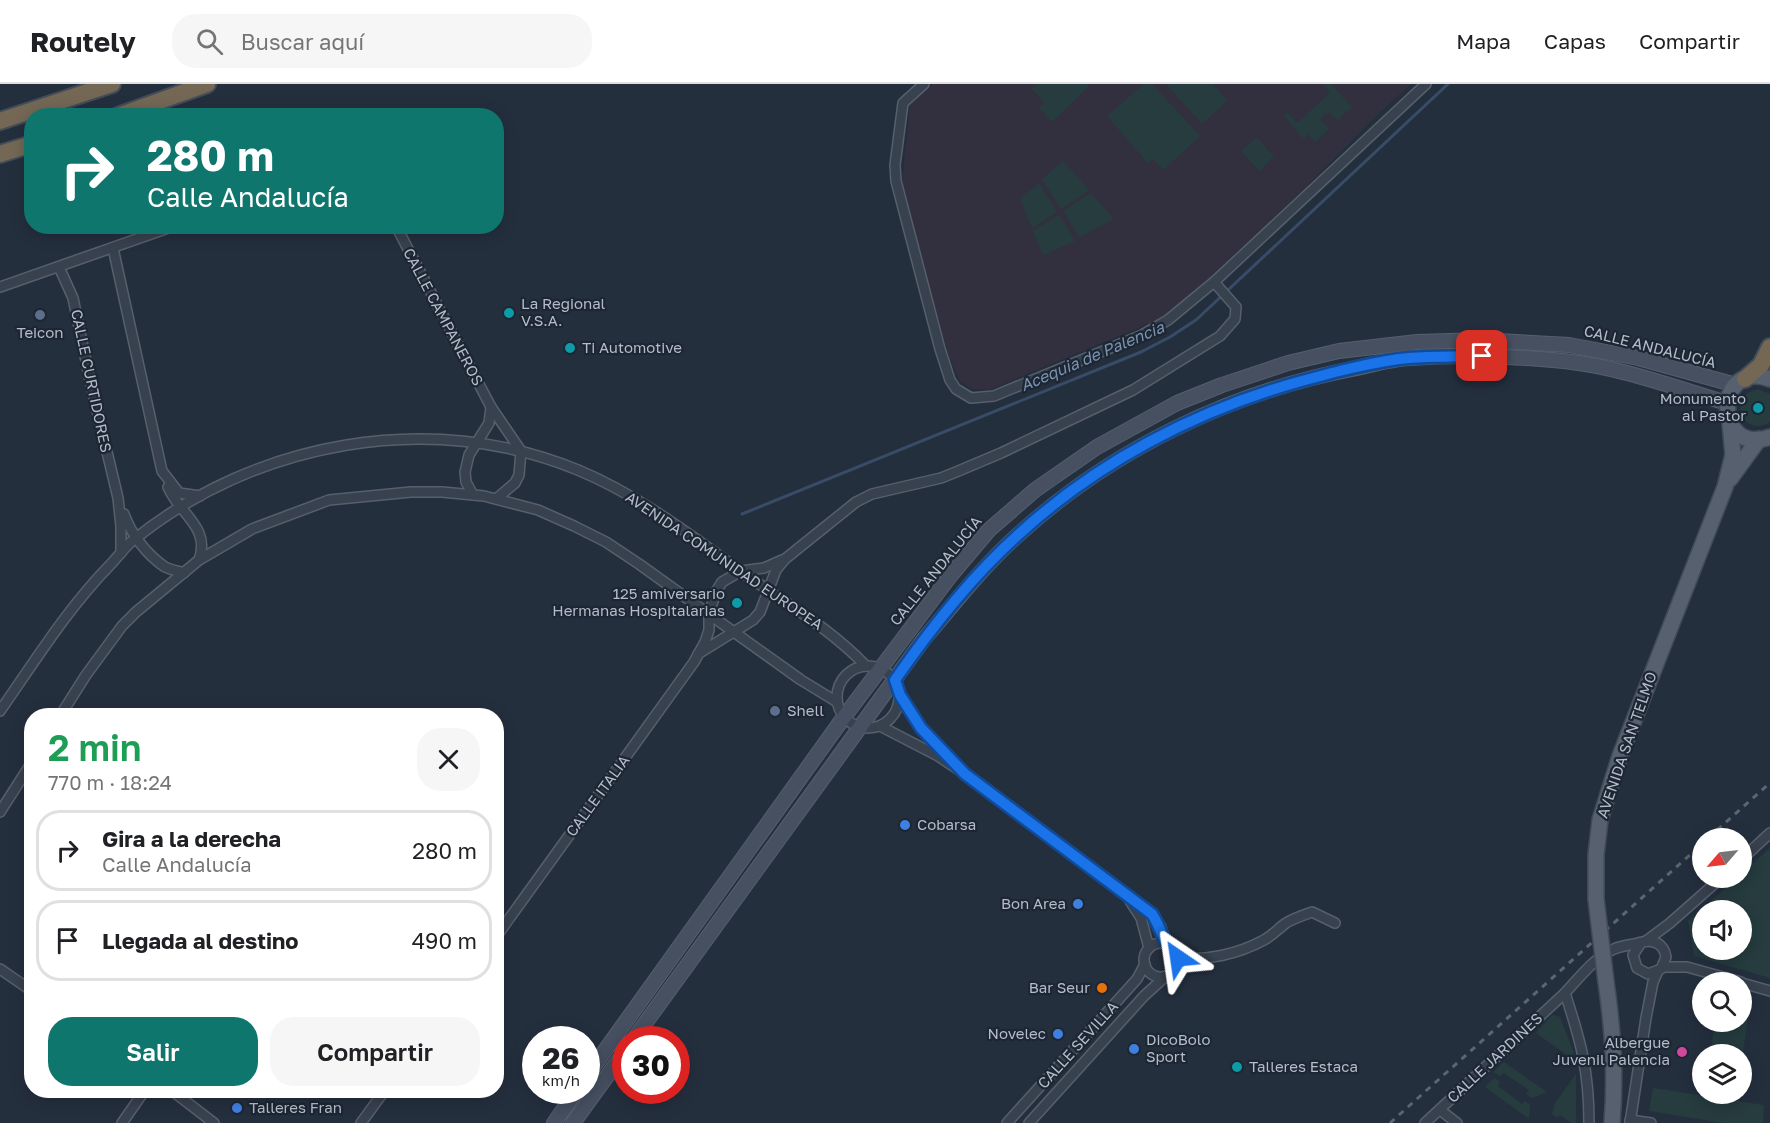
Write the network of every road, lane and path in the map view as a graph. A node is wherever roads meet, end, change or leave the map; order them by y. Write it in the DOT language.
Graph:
graph roads {
  1 [pos="112,84"];
  2 [pos="207,84"];
  3 [pos="924,84"];
  4 [pos="1426,84"];
  5 [pos="39,108"];
  6 [pos="140,108"];
  7 [pos="24,113"];
  8 [pos="0,121"];
  9 [pos="24,147"];
  10 [pos="0,154"];
  11 [pos="152,234"];
  12 [pos="400,234"];
  13 [pos="113,248"];
  14 [pos="60,267"];
  15 [pos="1216,285"];
  16 [pos="0,287"];
  17 [pos="1770,347"];
  18 [pos="1770,379"];
  19 [pos="1740,382"];
  20 [pos="1727,402"];
  21 [pos="491,407"];
  22 [pos="1730,423"];
  23 [pos="1764,438"];
  24 [pos="477,441"];
  25 [pos="521,451"];
  26 [pos="162,471"];
  27 [pos="1725,487"];
  28 [pos="473,495"];
  29 [pos="200,496"];
  30 [pos="118,498"];
  31 [pos="496,499"];
  32 [pos="181,507"];
  33 [pos="137,538"];
  34 [pos="121,553"];
  35 [pos="785,559"];
  36 [pos="199,560"];
  37 [pos="741,571"];
  38 [pos="184,573"];
  39 [pos="768,590"];
  40 [pos="709,613"];
  41 [pos="735,632"];
  42 [pos="698,654"];
  43 [pos="873,667"];
  44 [pos="895,680"];
  45 [pos="900,695"];
  46 [pos="837,702"];
  47 [pos="65,708"];
  48 [pos="0,711"];
  49 [pos="844,717"];
  50 [pos="880,726"];
  51 [pos="860,728"];
  52 [pos="24,774"];
  53 [pos="965,774"];
  54 [pos="0,812"];
  55 [pos="1770,833"];
  56 [pos="1752,850"];
  57 [pos="1710,888"];
  58 [pos="1126,894"];
  59 [pos="1335,923"];
  60 [pos="1670,923"];
  61 [pos="504,925"];
  62 [pos="1643,942"];
  63 [pos="1167,944"];
  64 [pos="1149,948"];
  65 [pos="1612,950"];
  66 [pos="1664,950"];
  67 [pos="1178,958"];
  68 [pos="1634,962"];
  69 [pos="1145,964"];
  70 [pos="1687,967"];
  71 [pos="0,969"];
  72 [pos="1661,969"];
  73 [pos="1704,972"];
  74 [pos="1166,976"];
  75 [pos="24,986"];
  76 [pos="1752,986"];
  77 [pos="1770,991"];
  78 [pos="1565,993"];
  79 [pos="643,1026"];
  80 [pos="600,1057"];
  81 [pos="612,1069"];
  82 [pos="139,1098"];
  83 [pos="181,1098"];
  84 [pos="379,1098"];
  85 [pos="567,1104"];
  86 [pos="1440,1110"];
  87 [pos="1630,1121"];
  88 [pos="122,1123"];
  89 [pos="214,1123"];
  90 [pos="361,1123"];
  91 [pos="554,1123"];
  92 [pos="573,1123"];
  93 [pos="1007,1123"];
  94 [pos="1029,1123"];
  95 [pos="1425,1123"];
  96 [pos="1456,1123"];
  97 [pos="1589,1123"];
  98 [pos="1612,1123"];
  99 [pos="1651,1123"];
  1 -- 5 [label="highway"];
  2 -- 6 [label="highway"];
  3 -- 15 [label="street"];
  4 -- 15 [label="street"];
  7 -- 8 [label="highway"];
  9 -- 10 [label="highway"];
  11 -- 13 [label="street"];
  12 -- 21 [label="street, CALLE CAMPANEROS"];
  13 -- 14 [label="street"];
  13 -- 26 [label="street"];
  14 -- 16 [label="street"];
  14 -- 30 [label="street, CALLE CURTIDORES"];
  15 -- 35 [label="street"];
  17 -- 19 [label="highway"];
  18 -- 19 [label="main road"];
  19 -- 20 [label="main road"];
  19 -- 43 [label="main road, CALLE ANDALUCÍA"];
  20 -- 22 [label="main road, AVENIDA SAN TELMO"];
  20 -- 44 [label="main road, CALLE ANDALUCÍA"];
  21 -- 24 [label="street"];
  21 -- 25 [label="street, CALLE CAMPANEROS"];
  22 -- 23 [label="main road"];
  22 -- 27 [label="main road, AVENIDA SAN TELMO"];
  23 -- 27 [label="main road, AVENIDA SAN TELMO"];
  24 -- 25 [label="street, AVENIDA COMUNIDAD EUROPEA"];
  24 -- 28 [label="street"];
  24 -- 29 [label="street, AVENIDA COMUNIDAD EUROPEA"];
  25 -- 31 [label="street"];
  25 -- 37 [label="street, AVENIDA COMUNIDAD EUROPEA"];
  26 -- 29 [label="street"];
  26 -- 32 [label="street"];
  27 -- 98 [label="main road, AVENIDA SAN TELMO, bridge"];
  28 -- 31 [label="street"];
  28 -- 36 [label="street"];
  29 -- 32 [label="street, AVENIDA COMUNIDAD EUROPEA"];
  30 -- 33 [label="street, CALLE CURTIDORES"];
  30 -- 34 [label="street, CALLE CURTIDORES"];
  31 -- 40 [label="street"];
  32 -- 33 [label="street, AVENIDA COMUNIDAD EUROPEA"];
  32 -- 36 [label="street"];
  33 -- 34 [label="street, AVENIDA COMUNIDAD EUROPEA"];
  33 -- 38 [label="street, CALLE CURTIDORES"];
  34 -- 48 [label="street, AVENIDA COMUNIDAD EUROPEA"];
  35 -- 37 [label="street"];
  35 -- 39 [label="street"];
  36 -- 38 [label="street"];
  37 -- 39 [label="street, AVENIDA COMUNIDAD EUROPEA"];
  37 -- 40 [label="street"];
  38 -- 47 [label="street"];
  39 -- 41 [label="street"];
  39 -- 43 [label="street, AVENIDA COMUNIDAD EUROPEA"];
  40 -- 41 [label="street"];
  40 -- 42 [label="street, CALLE ITALIA"];
  41 -- 42 [label="street, CALLE ITALIA"];
  41 -- 46 [label="street"];
  42 -- 61 [label="street, CALLE ITALIA"];
  43 -- 44 [label="street, AVENIDA COMUNIDAD EUROPEA"];
  43 -- 46 [label="street"];
  43 -- 49 [label="main road, CALLE ANDALUCÍA"];
  44 -- 45 [label="street"];
  44 -- 51 [label="main road, CALLE ANDALUCÍA"];
  45 -- 50 [label="street"];
  45 -- 53 [label="street"];
  46 -- 49 [label="street"];
  49 -- 51 [label="street"];
  49 -- 80 [label="main road, CALLE ANDALUCÍA"];
  50 -- 51 [label="street"];
  50 -- 53 [label="street"];
  51 -- 79 [label="main road, CALLE ANDALUCÍA"];
  52 -- 54 [label="street"];
  53 -- 58 [label="street"];
  55 -- 56 [label="street"];
  57 -- 60 [label="street"];
  58 -- 63 [label="street"];
  58 -- 64 [label="street"];
  59 -- 67 [label="street"];
  60 -- 62 [label="street"];
  60 -- 66 [label="street"];
  62 -- 65 [label="street"];
  62 -- 66 [label="street"];
  62 -- 68 [label="street"];
  63 -- 64 [label="street"];
  63 -- 67 [label="street"];
  64 -- 69 [label="street"];
  65 -- 68 [label="street"];
  65 -- 78 [label="street, CALLE JARDINES"];
  66 -- 70 [label="street"];
  66 -- 72 [label="street"];
  67 -- 74 [label="street"];
  68 -- 72 [label="street"];
  69 -- 74 [label="street"];
  69 -- 93 [label="street, CALLE SEVILLA"];
  70 -- 72 [label="street"];
  70 -- 73 [label="street"];
  71 -- 75 [label="street"];
  72 -- 87 [label="street"];
  74 -- 94 [label="street, CALLE SEVILLA"];
  76 -- 77 [label="street"];
  78 -- 86 [label="street, CALLE JARDINES"];
  78 -- 97 [label="street"];
  81 -- 92 [label="main road"];
  82 -- 88 [label="street"];
  83 -- 89 [label="street"];
  84 -- 90 [label="street"];
  85 -- 91 [label="main road"];
  86 -- 95 [label="street, CALLE JARDINES"];
  86 -- 96 [label="street"];
  87 -- 99 [label="street"];
}
